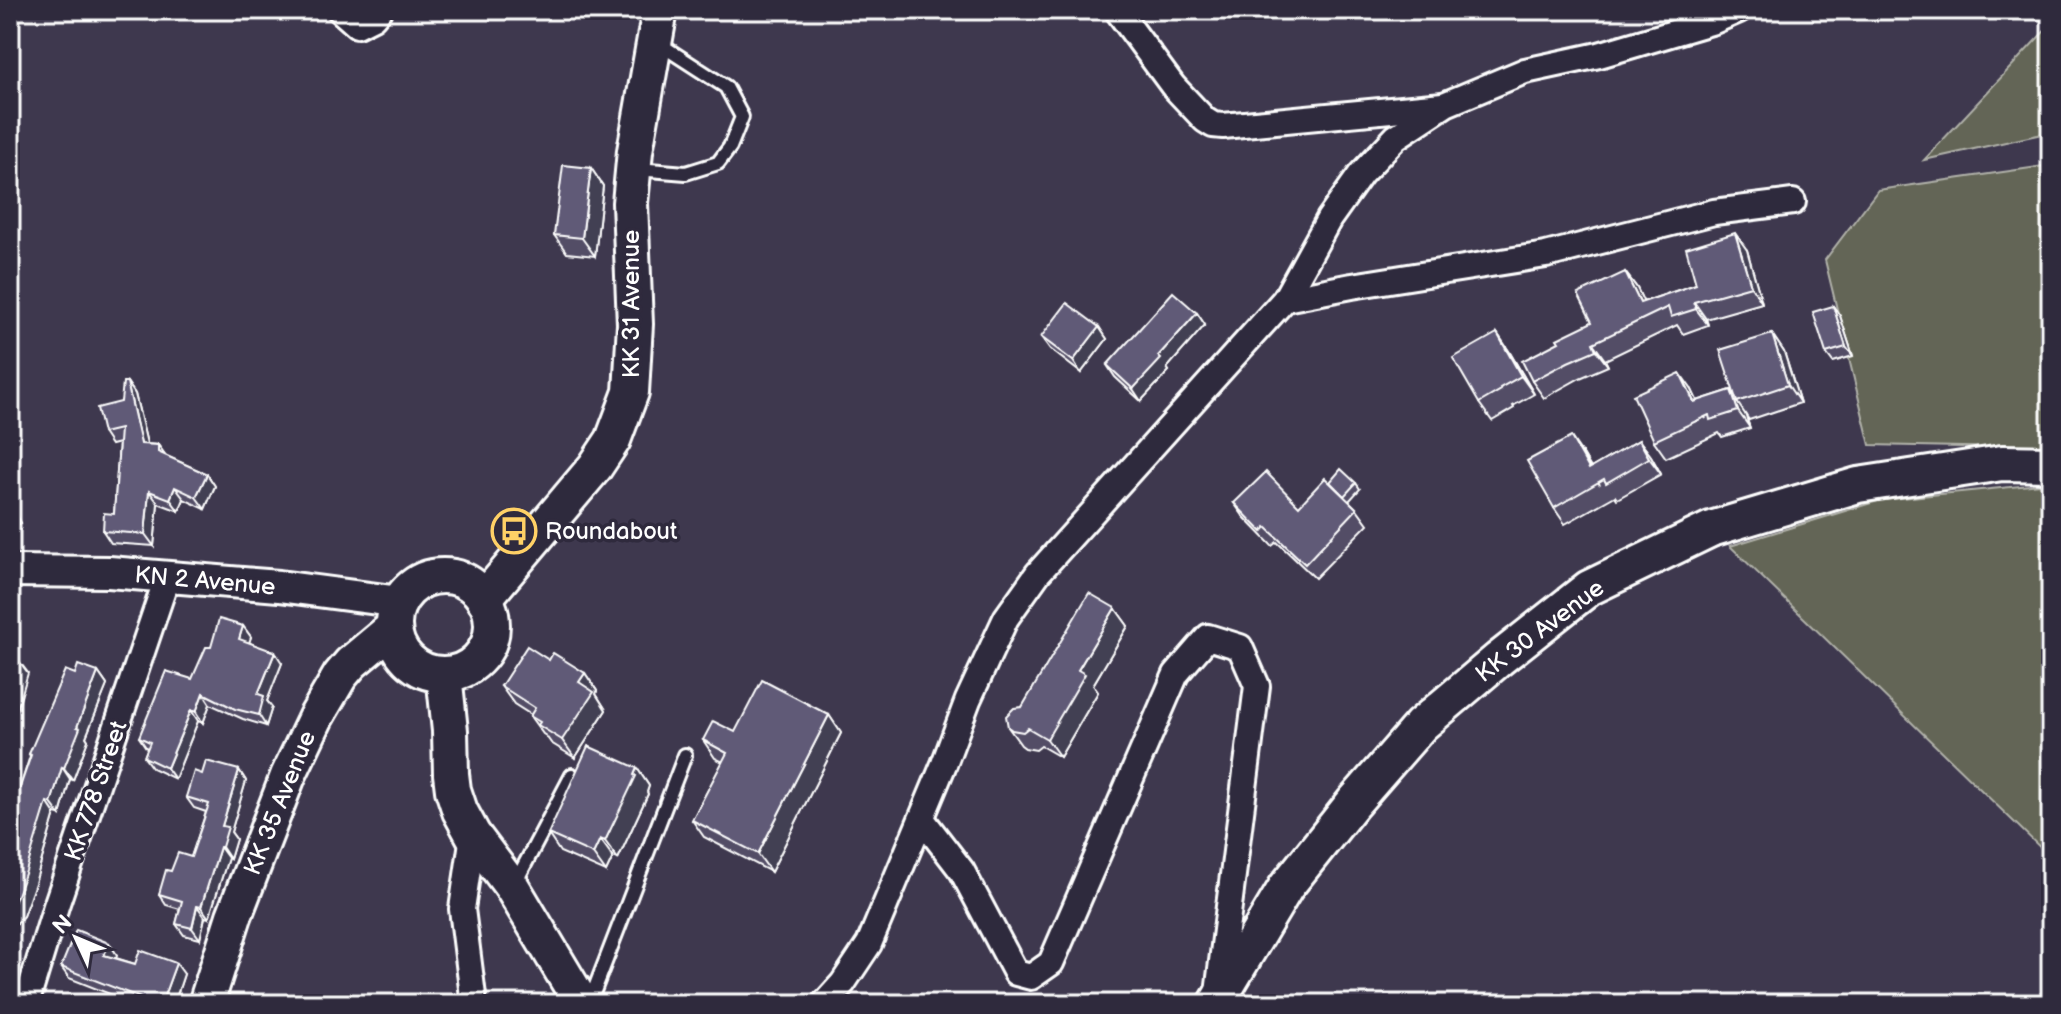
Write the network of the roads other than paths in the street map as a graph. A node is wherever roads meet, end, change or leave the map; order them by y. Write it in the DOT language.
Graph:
graph roads {
  1 [pos="340,10"];
  2 [pos="379,10"];
  3 [pos="1117,10"];
  4 [pos="1739,10"];
  5 [pos="657,25"];
  6 [pos="1446,104"];
  7 [pos="633,169"];
  8 [pos="1793,202"];
  9 [pos="1285,299"];
  10 [pos="2051,464"];
  11 [pos="10,571"];
  12 [pos="167,578"];
  13 [pos="484,599"];
  14 [pos="397,615"];
  15 [pos="444,674"];
  16 [pos="685,755"];
  17 [pos="572,775"];
  18 [pos="922,819"];
  19 [pos="473,835"];
  20 [pos="512,887"];
  21 [pos="212,999"];
  22 [pos="1216,1003"];
  23 [pos="26,1004"];
  24 [pos="474,1004"];
  25 [pos="582,1004"];
  26 [pos="589,1004"];
  27 [pos="824,1004"];
  1 -- 2 [label="street"];
  3 -- 6 [label="street"];
  4 -- 6 [label="street"];
  5 -- 7 [label="main road, KK 31 Avenue"];
  5 -- 7 [label="lane"];
  6 -- 9 [label="street"];
  7 -- 13 [label="main road, KK 31 Avenue"];
  8 -- 9 [label="street"];
  9 -- 18 [label="street"];
  10 -- 22 [label="main road, KK 30 Avenue"];
  11 -- 12 [label="street, KN 2 Avenue"];
  12 -- 14 [label="street, KN 2 Avenue"];
  12 -- 23 [label="street, KK 778 Street"];
  13 -- 14 [label="main road"];
  13 -- 15 [label="main road"];
  14 -- 15 [label="main road"];
  14 -- 21 [label="main road, KK 35 Avenue"];
  15 -- 19 [label="main road"];
  16 -- 26 [label="lane"];
  17 -- 20 [label="lane"];
  18 -- 22 [label="street"];
  18 -- 27 [label="street"];
  19 -- 20 [label="main road"];
  19 -- 24 [label="street"];
  20 -- 25 [label="main road"];
}
